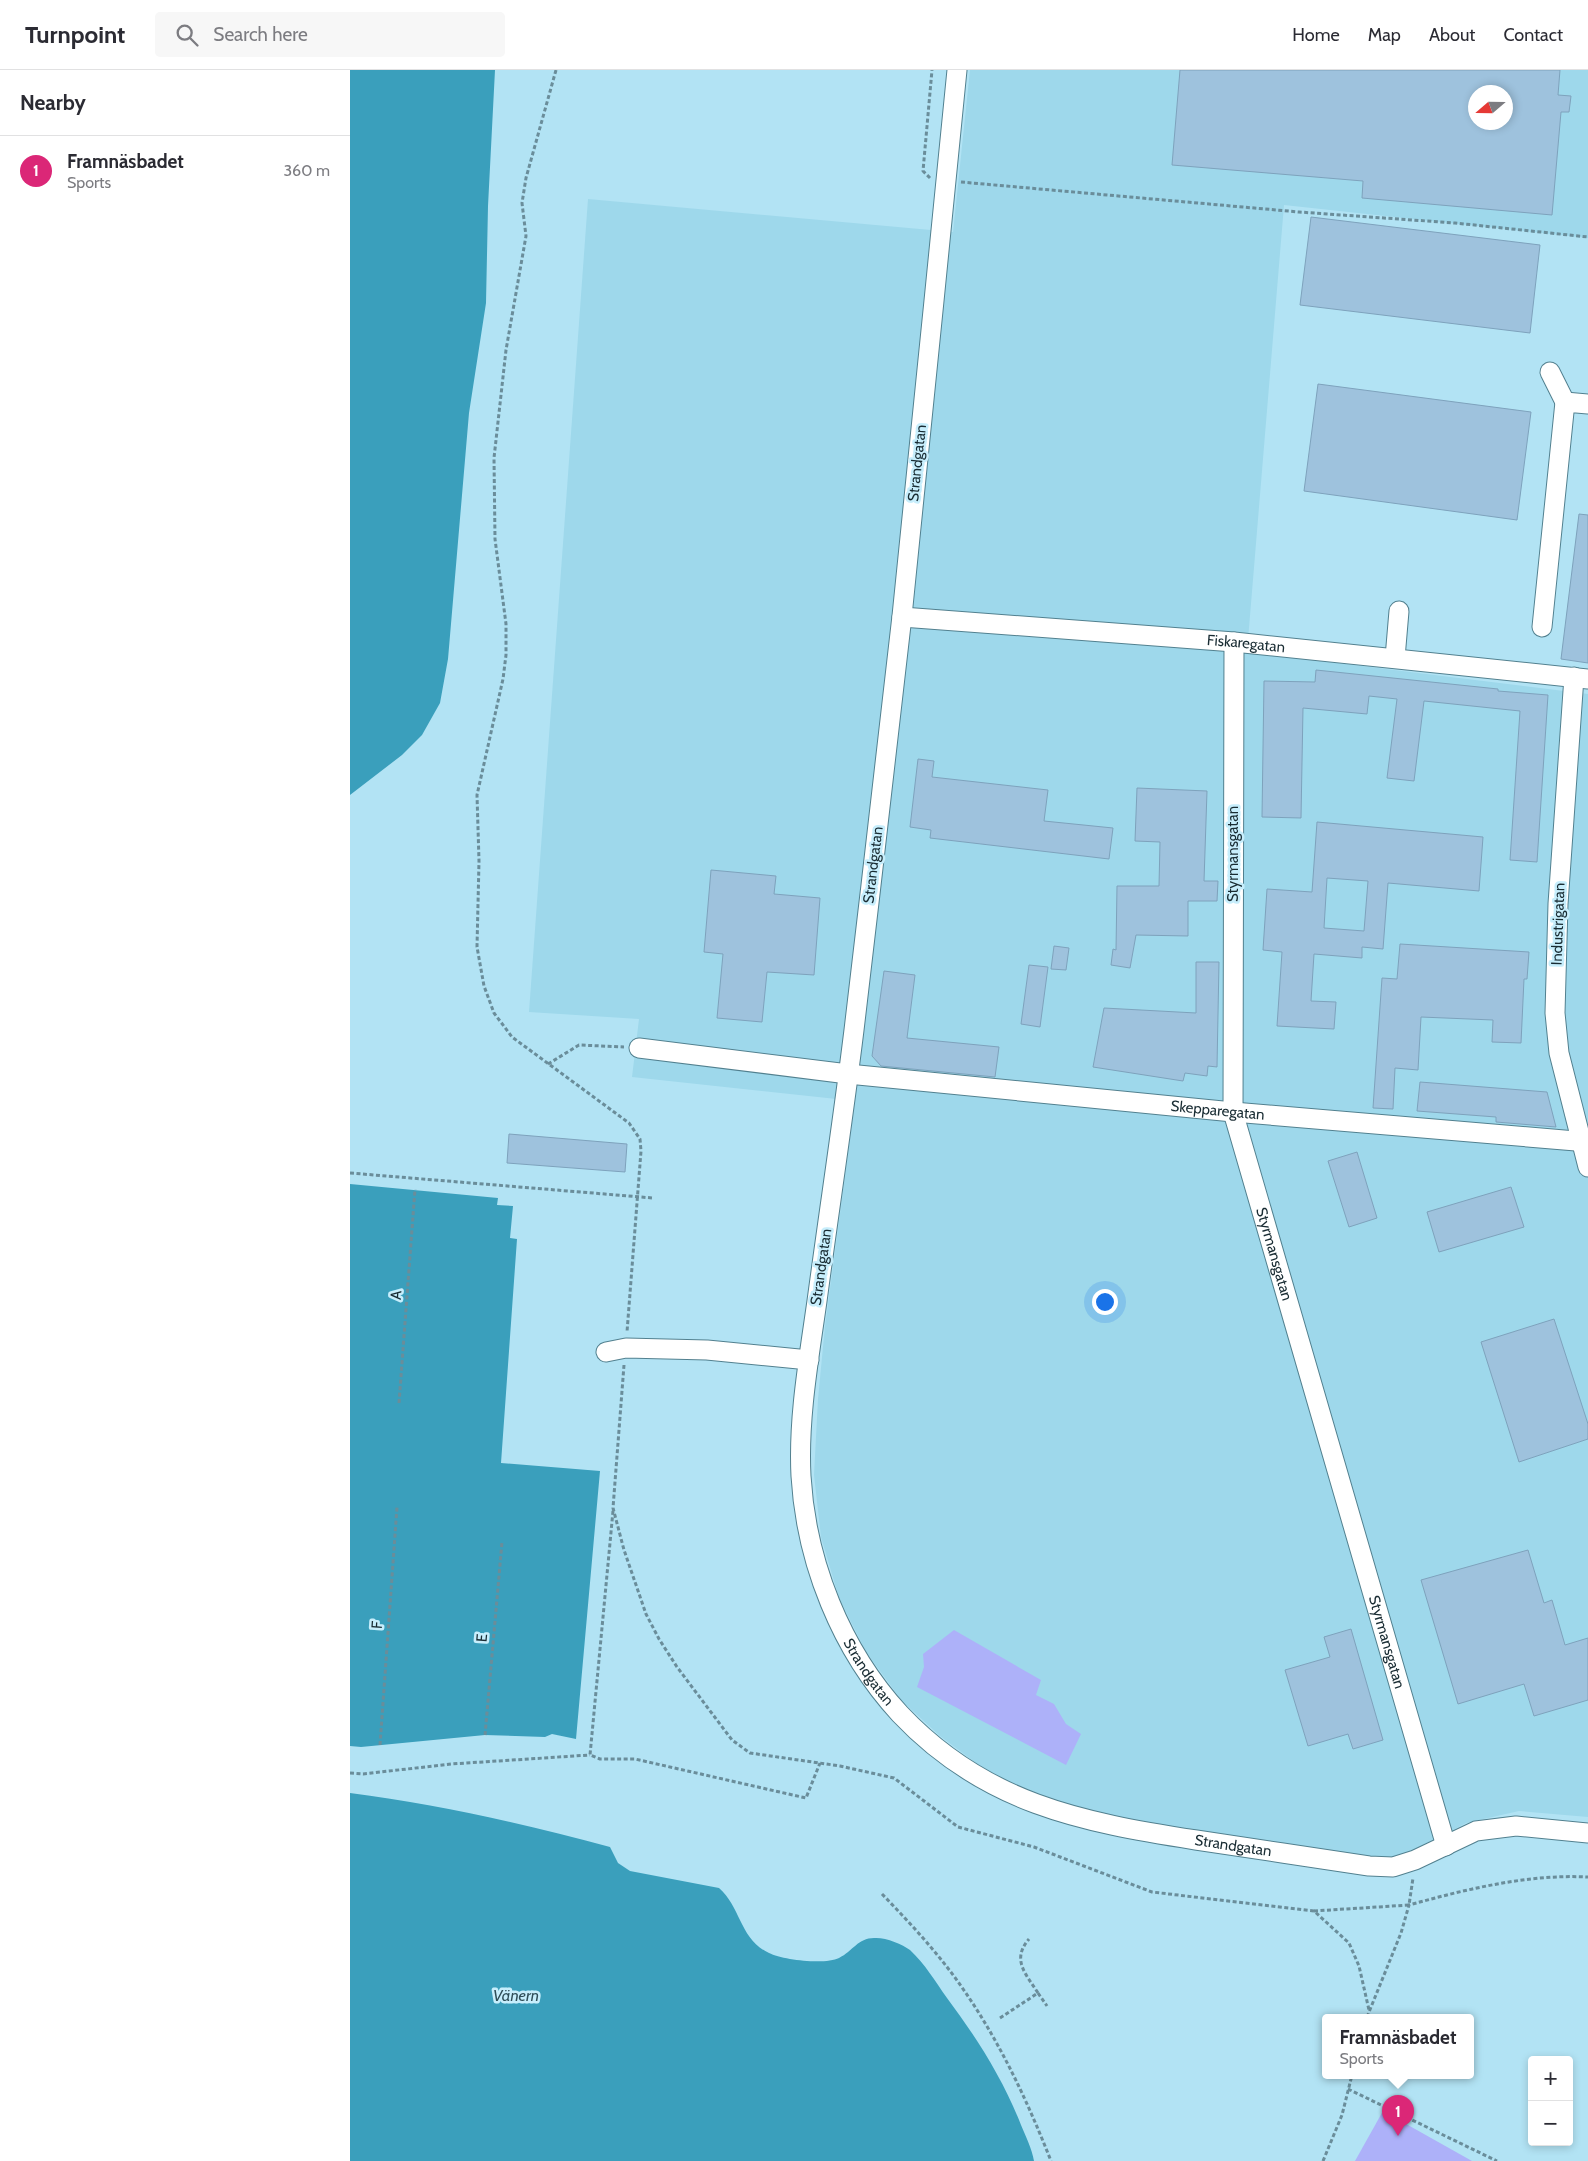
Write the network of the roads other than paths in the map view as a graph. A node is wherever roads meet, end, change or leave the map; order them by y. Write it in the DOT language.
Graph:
graph roads {
  1 [pos="956,70"];
  2 [pos="1550,372"];
  3 [pos="1565,402"];
  4 [pos="1588,404"];
  5 [pos="1399,611"];
  6 [pos="902,617"];
  7 [pos="1542,627"];
  8 [pos="1234,642"];
  9 [pos="1395,658"];
  10 [pos="1581,678"];
  11 [pos="639,1048"];
  12 [pos="848,1074"];
  13 [pos="1233,1112"];
  14 [pos="1584,1141"];
  15 [pos="1588,1167"];
  16 [pos="606,1352"];
  17 [pos="808,1360"];
  18 [pos="1588,1833"];
  19 [pos="1446,1846"];
  1 -- 6 [label="street, Strandgatan"];
  2 -- 3 [label="street"];
  3 -- 4 [label="street"];
  3 -- 7 [label="street"];
  5 -- 9 [label="street"];
  6 -- 8 [label="street, Fiskaregatan"];
  6 -- 12 [label="street, Strandgatan"];
  8 -- 9 [label="street, Fiskaregatan"];
  8 -- 13 [label="street, Styrmansgatan"];
  9 -- 10 [label="street, Fiskaregatan"];
  10 -- 14 [label="street, Industrigatan"];
  11 -- 12 [label="street, Skepparegatan"];
  12 -- 13 [label="street, Skepparegatan"];
  12 -- 17 [label="street, Strandgatan"];
  13 -- 14 [label="street, Skepparegatan"];
  13 -- 19 [label="street, Styrmansgatan"];
  14 -- 15 [label="street, Industrigatan"];
  16 -- 17 [label="street"];
  17 -- 19 [label="street, Strandgatan"];
  18 -- 19 [label="street, Strandgatan"];
}
